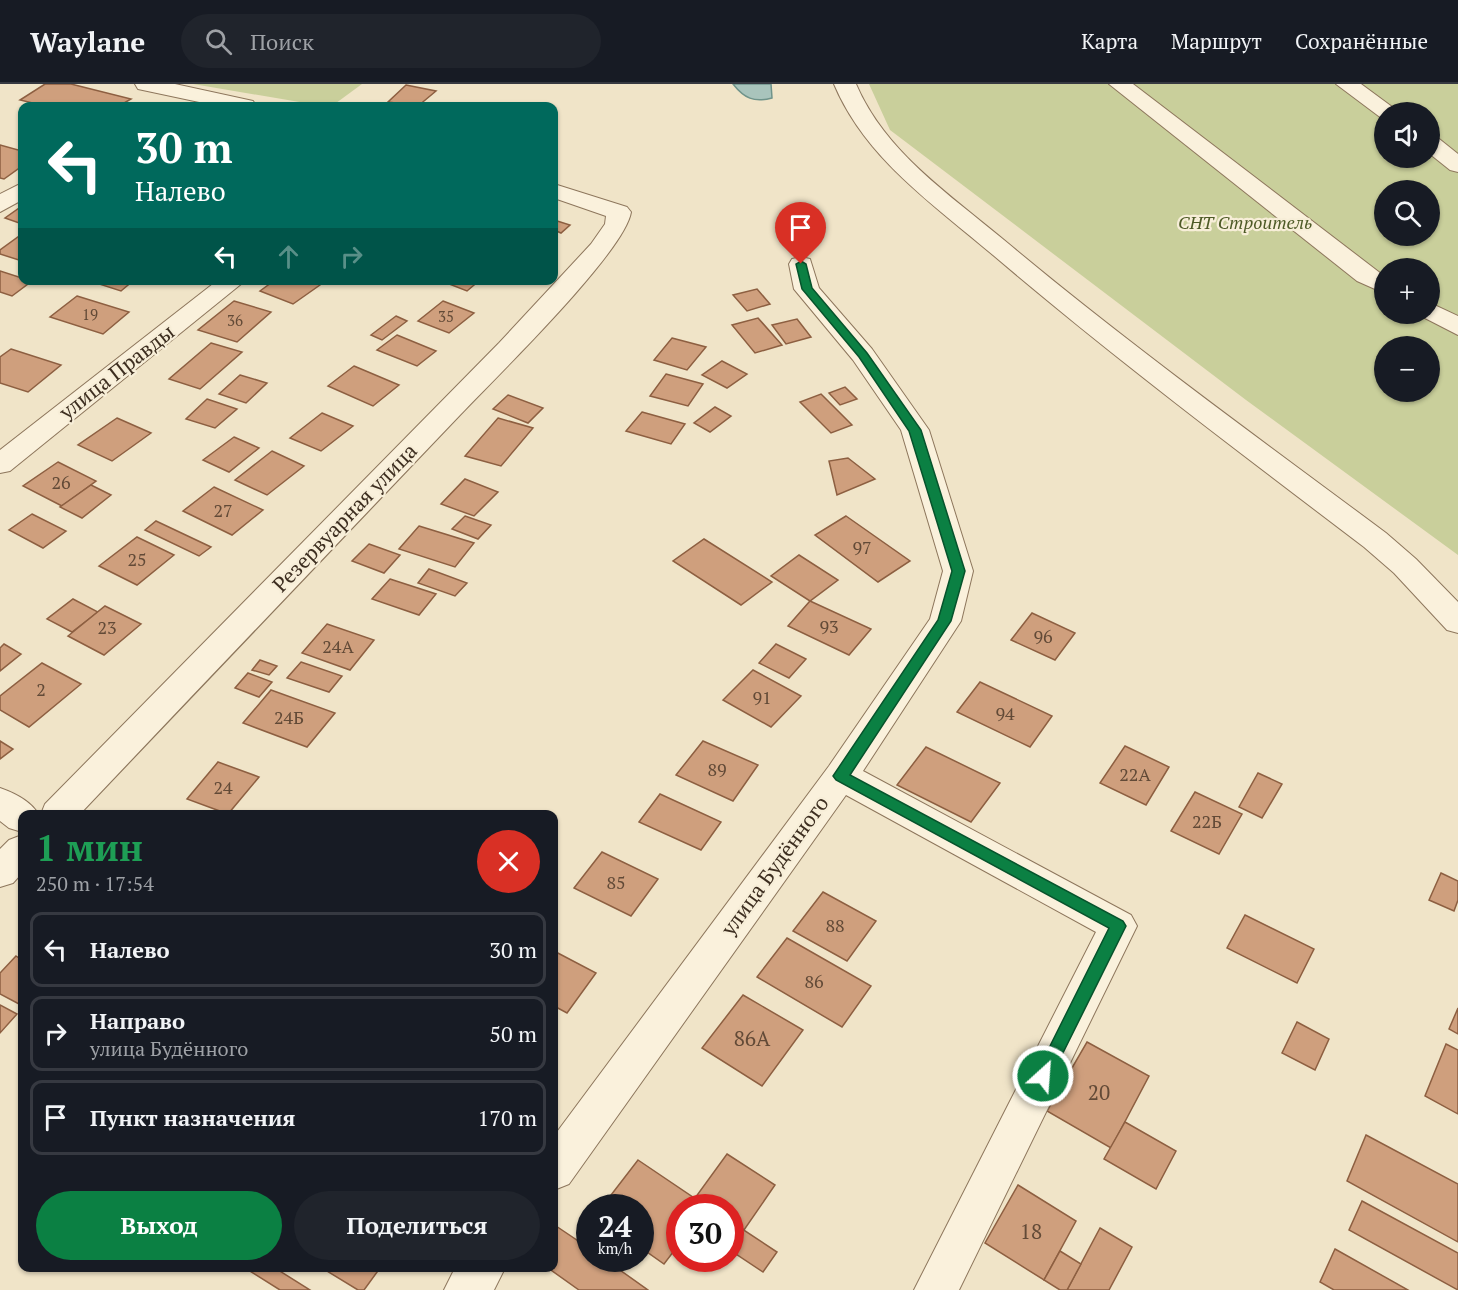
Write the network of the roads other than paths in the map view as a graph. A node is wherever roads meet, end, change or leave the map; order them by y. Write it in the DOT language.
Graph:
graph roads {
  1 [pos="146,84"];
  2 [pos="845,84"];
  3 [pos="1120,84"];
  4 [pos="1347,84"];
  5 [pos="175,86"];
  6 [pos="151,102"];
  7 [pos="231,102"];
  8 [pos="1374,102"];
  9 [pos="1440,151"];
  10 [pos="1458,165"];
  11 [pos="558,192"];
  12 [pos="18,193"];
  13 [pos="0,205"];
  14 [pos="801,264"];
  15 [pos="1374,280"];
  16 [pos="228,285"];
  17 [pos="1440,317"];
  18 [pos="1458,327"];
  19 [pos="0,465"];
  20 [pos="1458,622"];
  21 [pos="841,776"];
  22 [pos="0,802"];
  23 [pos="62,810"];
  24 [pos="18,815"];
  25 [pos="18,854"];
  26 [pos="0,872"];
  27 [pos="558,1165"];
  28 [pos="480,1272"];
  29 [pos="466,1290"];
  30 [pos="936,1290"];
  1 -- 5 [label="street"];
  2 -- 20 [label="street"];
  3 -- 15 [label="street"];
  4 -- 8 [label="street"];
  5 -- 6 [label="street"];
  5 -- 7 [label="street"];
  9 -- 10 [label="street"];
  11 -- 23 [label="street, Резервуарная улица"];
  12 -- 13 [label="street"];
  14 -- 21 [label="street, улица Будённого"];
  16 -- 19 [label="street, улица Правды"];
  17 -- 18 [label="street"];
  21 -- 27 [label="street, улица Будённого"];
  21 -- 30 [label="street"];
  22 -- 24 [label="street"];
  25 -- 26 [label="street"];
  28 -- 29 [label="street"];
}
